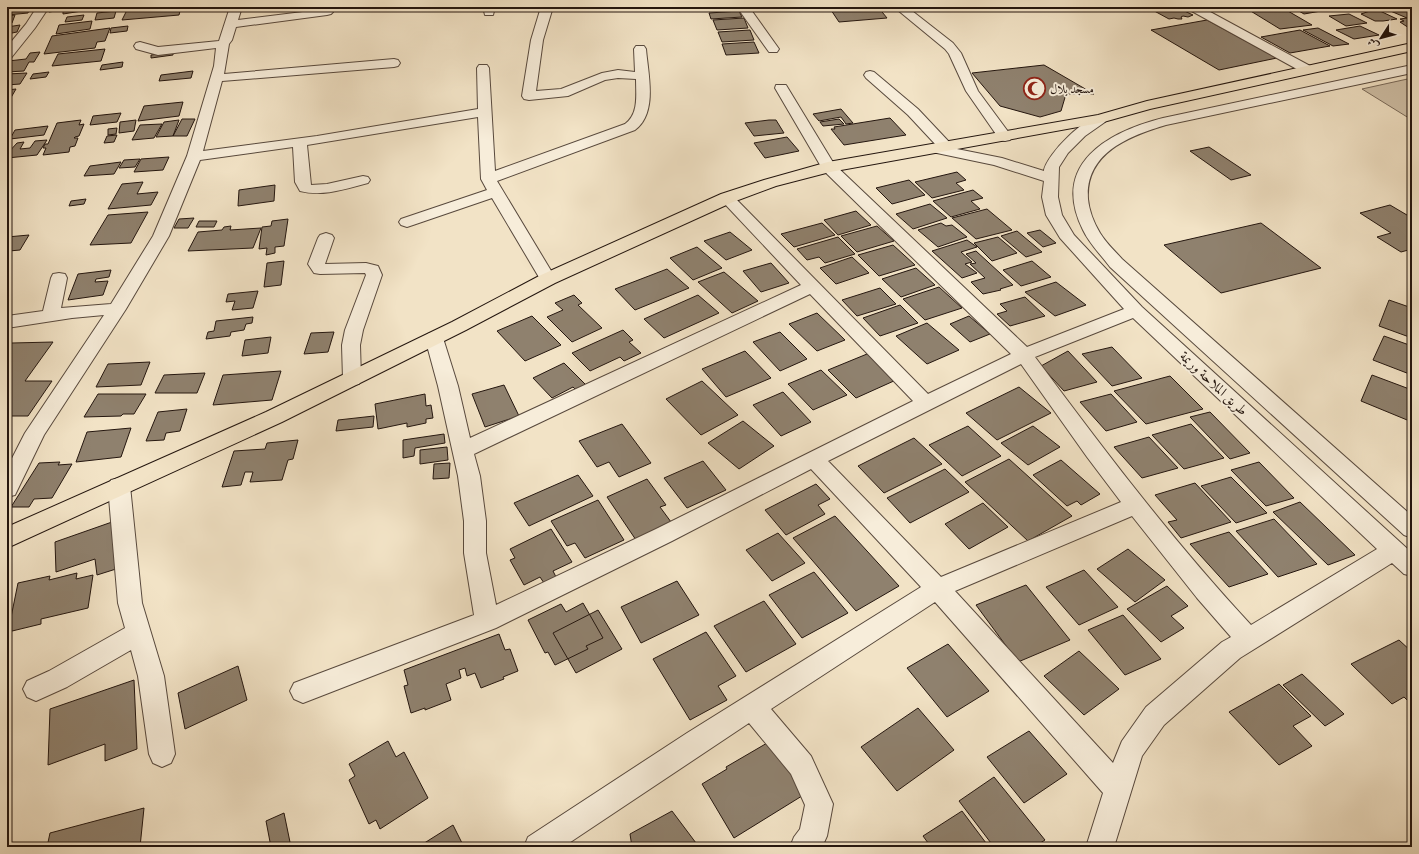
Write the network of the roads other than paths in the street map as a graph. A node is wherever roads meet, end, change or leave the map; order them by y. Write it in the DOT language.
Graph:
graph roads {
  1 [pos="43,7"];
  2 [pos="236,7"];
  3 [pos="546,7"];
  4 [pos="743,7"];
  5 [pos="900,7"];
  6 [pos="1192,7"];
  7 [pos="327,12"];
  8 [pos="231,24"];
  9 [pos="223,44"];
  10 [pos="140,46"];
  11 [pos="773,48"];
  12 [pos="1412,48"];
  13 [pos="640,49"];
  14 [pos="8,53"];
  15 [pos="394,63"];
  16 [pos="483,68"];
  17 [pos="1412,69"];
  18 [pos="1308,70"];
  19 [pos="870,75"];
  20 [pos="641,76"];
  21 [pos="216,78"];
  22 [pos="781,88"];
  23 [pos="486,112"];
  24 [pos="1100,119"];
  25 [pos="1005,137"];
  26 [pos="300,142"];
  27 [pos="941,148"];
  28 [pos="194,156"];
  29 [pos="828,167"];
  30 [pos="1050,178"];
  31 [pos="488,179"];
  32 [pos="364,180"];
  33 [pos="496,192"];
  34 [pos="727,198"];
  35 [pos="407,222"];
  36 [pos="326,238"];
  37 [pos="59,278"];
  38 [pos="548,279"];
  39 [pos="812,286"];
  40 [pos="117,309"];
  41 [pos="1136,311"];
  42 [pos="51,316"];
  43 [pos="7,322"];
  44 [pos="434,338"];
  45 [pos="1024,355"];
  46 [pos="352,379"];
  47 [pos="926,403"];
  48 [pos="464,450"];
  49 [pos="813,459"];
  50 [pos="120,486"];
  51 [pos="7,489"];
  52 [pos="1136,506"];
  53 [pos="1412,529"];
  54 [pos="7,538"];
  55 [pos="1394,550"];
  56 [pos="1412,567"];
  57 [pos="938,588"];
  58 [pos="486,621"];
  59 [pos="138,633"];
  60 [pos="1249,639"];
  61 [pos="36,689"];
  62 [pos="303,691"];
  63 [pos="752,706"];
  64 [pos="162,754"];
  65 [pos="1118,789"];
  66 [pos="538,847"];
  67 [pos="804,847"];
  68 [pos="1100,847"];
  1 -- 14 [label="street"];
  2 -- 8 [label="street"];
  3 -- 20 [label="street"];
  4 -- 11 [label="street"];
  5 -- 25 [label="street"];
  6 -- 18 [label="street"];
  7 -- 8 [label="street"];
  8 -- 9 [label="street"];
  9 -- 10 [label="street"];
  9 -- 21 [label="street"];
  12 -- 18 [label="main road"];
  13 -- 20 [label="street"];
  15 -- 21 [label="street"];
  16 -- 23 [label="street"];
  17 -- 53 [label="street"];
  18 -- 24 [label="main road"];
  19 -- 27 [label="street"];
  20 -- 31 [label="street"];
  21 -- 28 [label="street"];
  22 -- 29 [label="street"];
  23 -- 26 [label="street"];
  23 -- 31 [label="street"];
  24 -- 25 [label="main road"];
  24 -- 30 [label="street"];
  25 -- 27 [label="main road"];
  26 -- 28 [label="street"];
  26 -- 32 [label="street"];
  27 -- 29 [label="main road"];
  27 -- 30 [label="street"];
  28 -- 40 [label="street"];
  29 -- 34 [label="main road"];
  29 -- 45 [label="street"];
  30 -- 41 [label="street, طريق الملاحة وريمة"];
  31 -- 33 [label="street"];
  33 -- 35 [label="street"];
  33 -- 38 [label="street"];
  34 -- 38 [label="main road"];
  34 -- 39 [label="street"];
  36 -- 46 [label="street"];
  37 -- 42 [label="street"];
  38 -- 44 [label="main road"];
  39 -- 47 [label="street"];
  39 -- 48 [label="street"];
  40 -- 42 [label="street"];
  40 -- 51 [label="street"];
  41 -- 45 [label="street"];
  41 -- 55 [label="street, طريق الملاحة وريمة"];
  42 -- 43 [label="street"];
  44 -- 46 [label="main road"];
  44 -- 48 [label="street"];
  45 -- 47 [label="street"];
  45 -- 52 [label="street"];
  46 -- 50 [label="main road"];
  47 -- 49 [label="street"];
  48 -- 58 [label="street"];
  49 -- 57 [label="street"];
  49 -- 58 [label="street"];
  50 -- 54 [label="main road"];
  50 -- 59 [label="street"];
  52 -- 57 [label="street"];
  52 -- 60 [label="street"];
  55 -- 56 [label="street, طريق الملاحة وريمة"];
  55 -- 60 [label="street"];
  57 -- 63 [label="street"];
  57 -- 65 [label="street"];
  58 -- 62 [label="street"];
  59 -- 61 [label="street"];
  59 -- 64 [label="street"];
  60 -- 65 [label="street"];
  63 -- 66 [label="street"];
  63 -- 67 [label="street"];
  65 -- 68 [label="street"];
}
